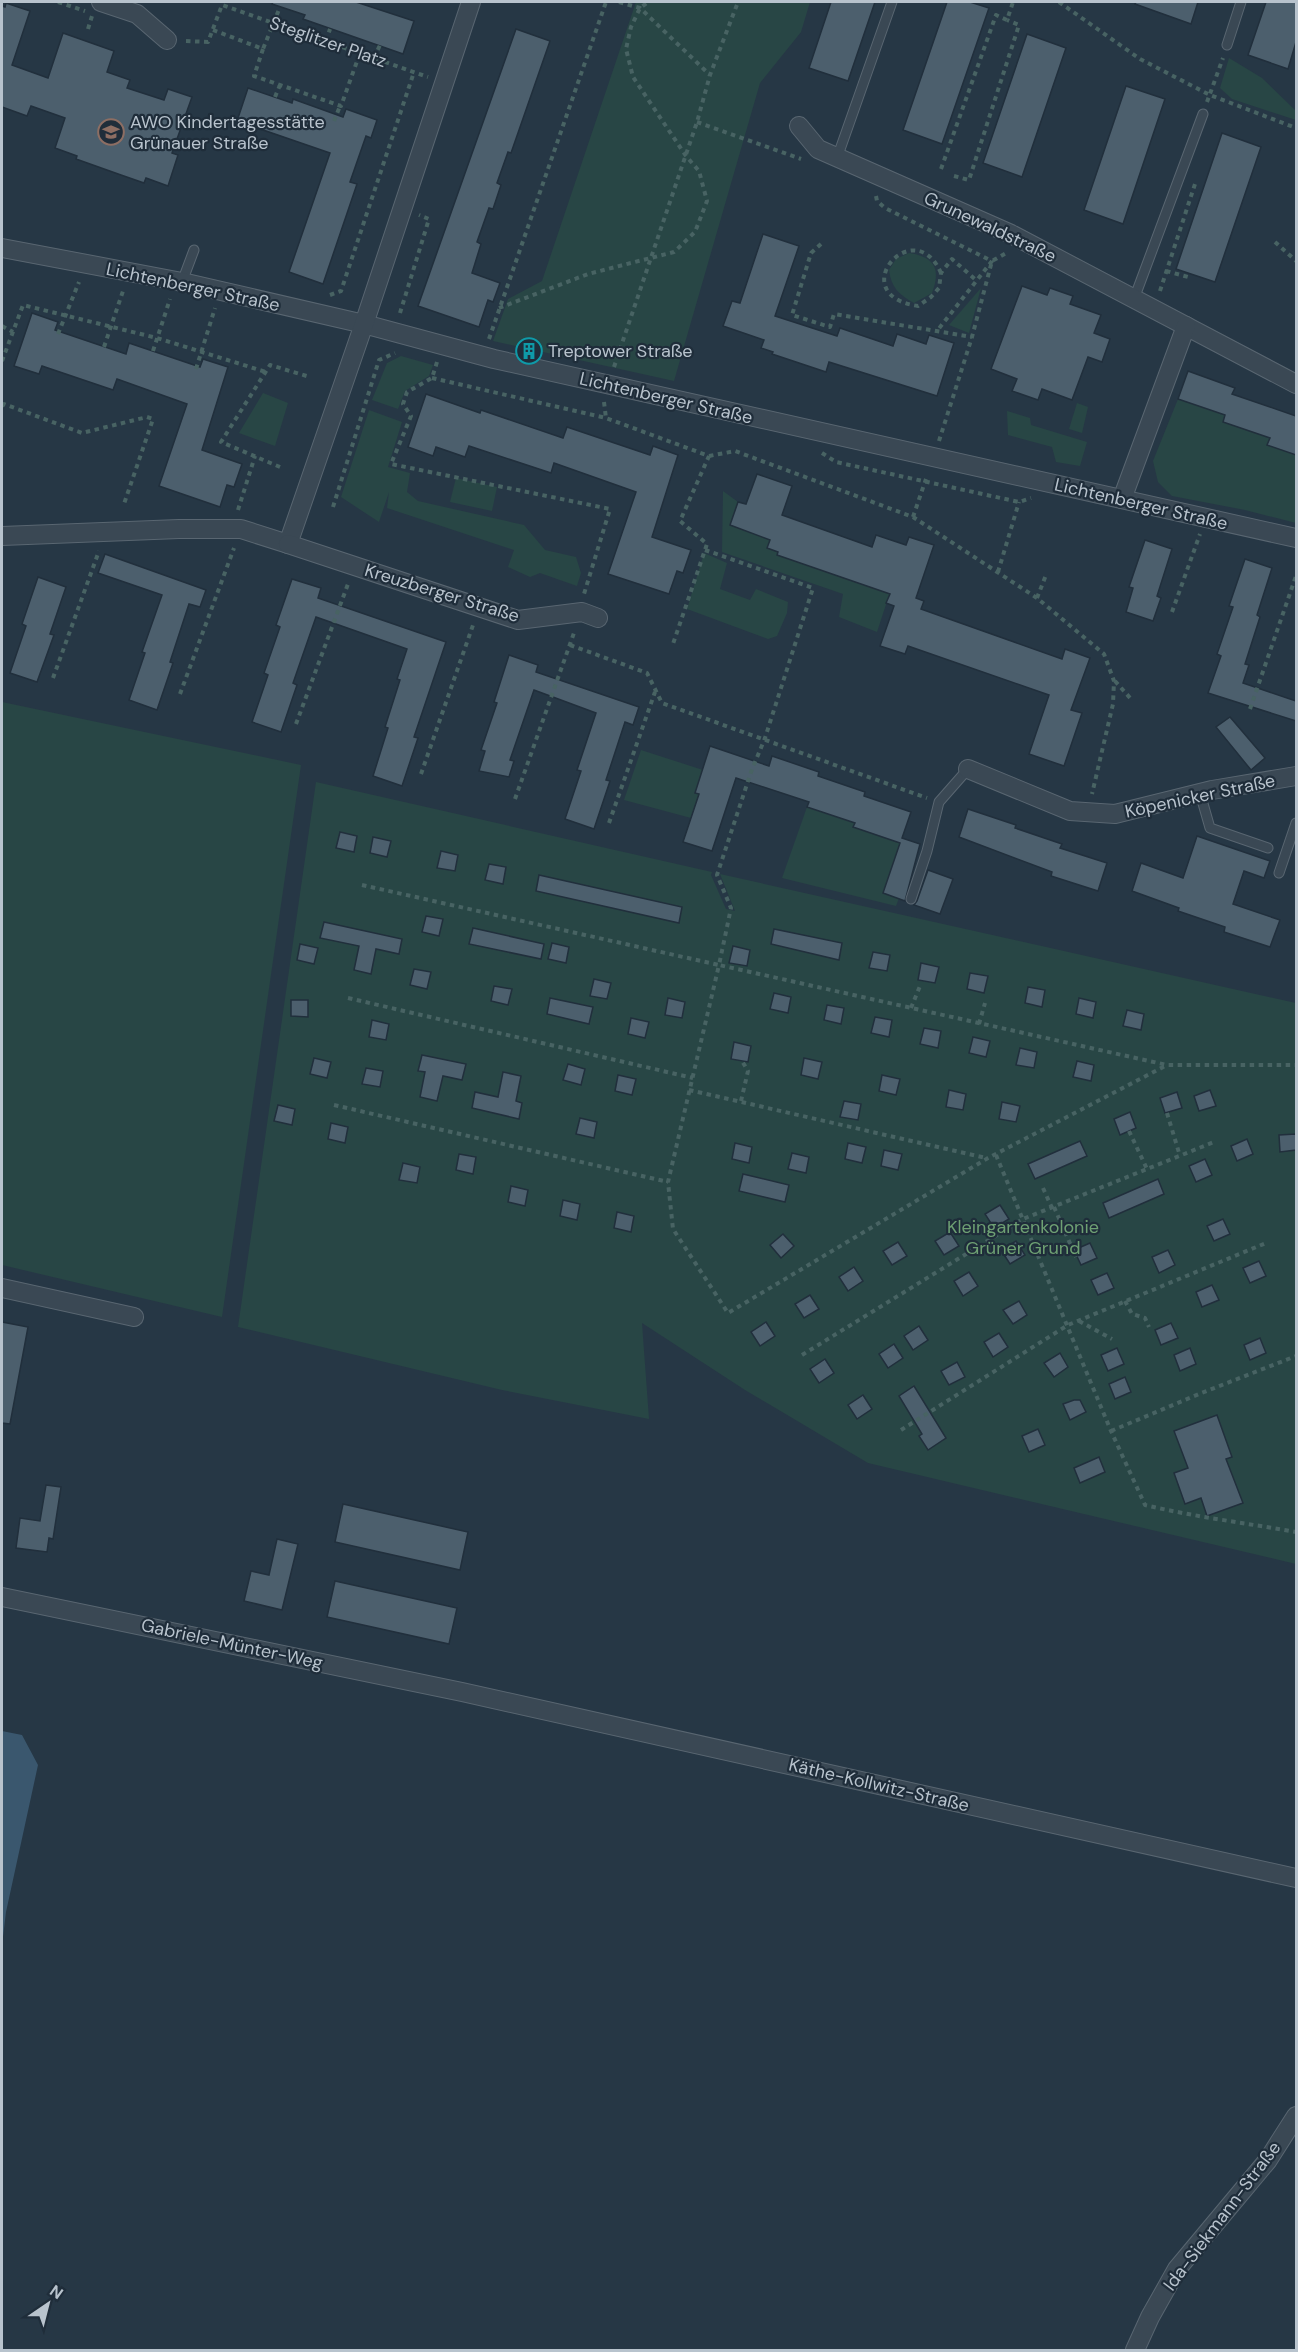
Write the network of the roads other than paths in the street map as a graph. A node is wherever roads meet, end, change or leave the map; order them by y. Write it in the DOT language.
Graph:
graph roads {
  1 [pos="102,2"];
  2 [pos="471,2"];
  3 [pos="892,2"];
  4 [pos="1241,2"];
  5 [pos="167,40"];
  6 [pos="1227,45"];
  7 [pos="1203,114"];
  8 [pos="800,126"];
  9 [pos="837,158"];
  10 [pos="2,249"];
  11 [pos="194,250"];
  12 [pos="182,282"];
  13 [pos="1134,299"];
  14 [pos="366,317"];
  15 [pos="1186,326"];
  16 [pos="1296,384"];
  17 [pos="1122,499"];
  18 [pos="2,536"];
  19 [pos="1296,538"];
  20 [pos="288,544"];
  21 [pos="590,615"];
  22 [pos="968,769"];
  23 [pos="1296,778"];
  24 [pos="1200,793"];
  25 [pos="1296,823"];
  26 [pos="1268,848"];
  27 [pos="1279,873"];
  28 [pos="910,899"];
  29 [pos="2,1288"];
  30 [pos="134,1317"];
  31 [pos="2,1596"];
  32 [pos="462,1692"];
  33 [pos="1296,1878"];
  34 [pos="1296,2116"];
  35 [pos="1135,2350"];
  1 -- 5 [label="street"];
  2 -- 14 [label="street"];
  3 -- 9 [label="lane"];
  4 -- 6 [label="lane"];
  7 -- 13 [label="lane"];
  8 -- 9 [label="street, Grunewaldstraße"];
  9 -- 13 [label="street, Grunewaldstraße"];
  10 -- 12 [label="street, Lichtenberger Straße"];
  11 -- 12 [label="lane"];
  12 -- 14 [label="street, Lichtenberger Straße"];
  13 -- 15 [label="street, Grunewaldstraße"];
  14 -- 17 [label="street, Lichtenberger Straße"];
  14 -- 20 [label="street"];
  15 -- 16 [label="street, Grunewaldstraße"];
  15 -- 17 [label="street"];
  17 -- 19 [label="street, Lichtenberger Straße"];
  18 -- 20 [label="street"];
  20 -- 21 [label="street, Kreuzberger Straße"];
  22 -- 24 [label="street, Köpenicker Straße"];
  22 -- 28 [label="lane"];
  23 -- 24 [label="street, Köpenicker Straße"];
  24 -- 26 [label="lane"];
  25 -- 27 [label="lane"];
  29 -- 30 [label="street"];
  31 -- 32 [label="street, Gabriele-Münter-Weg"];
  32 -- 33 [label="street, Käthe-Kollwitz-Straße"];
  34 -- 35 [label="street, Ida-Siekmann-Straße"];
}
